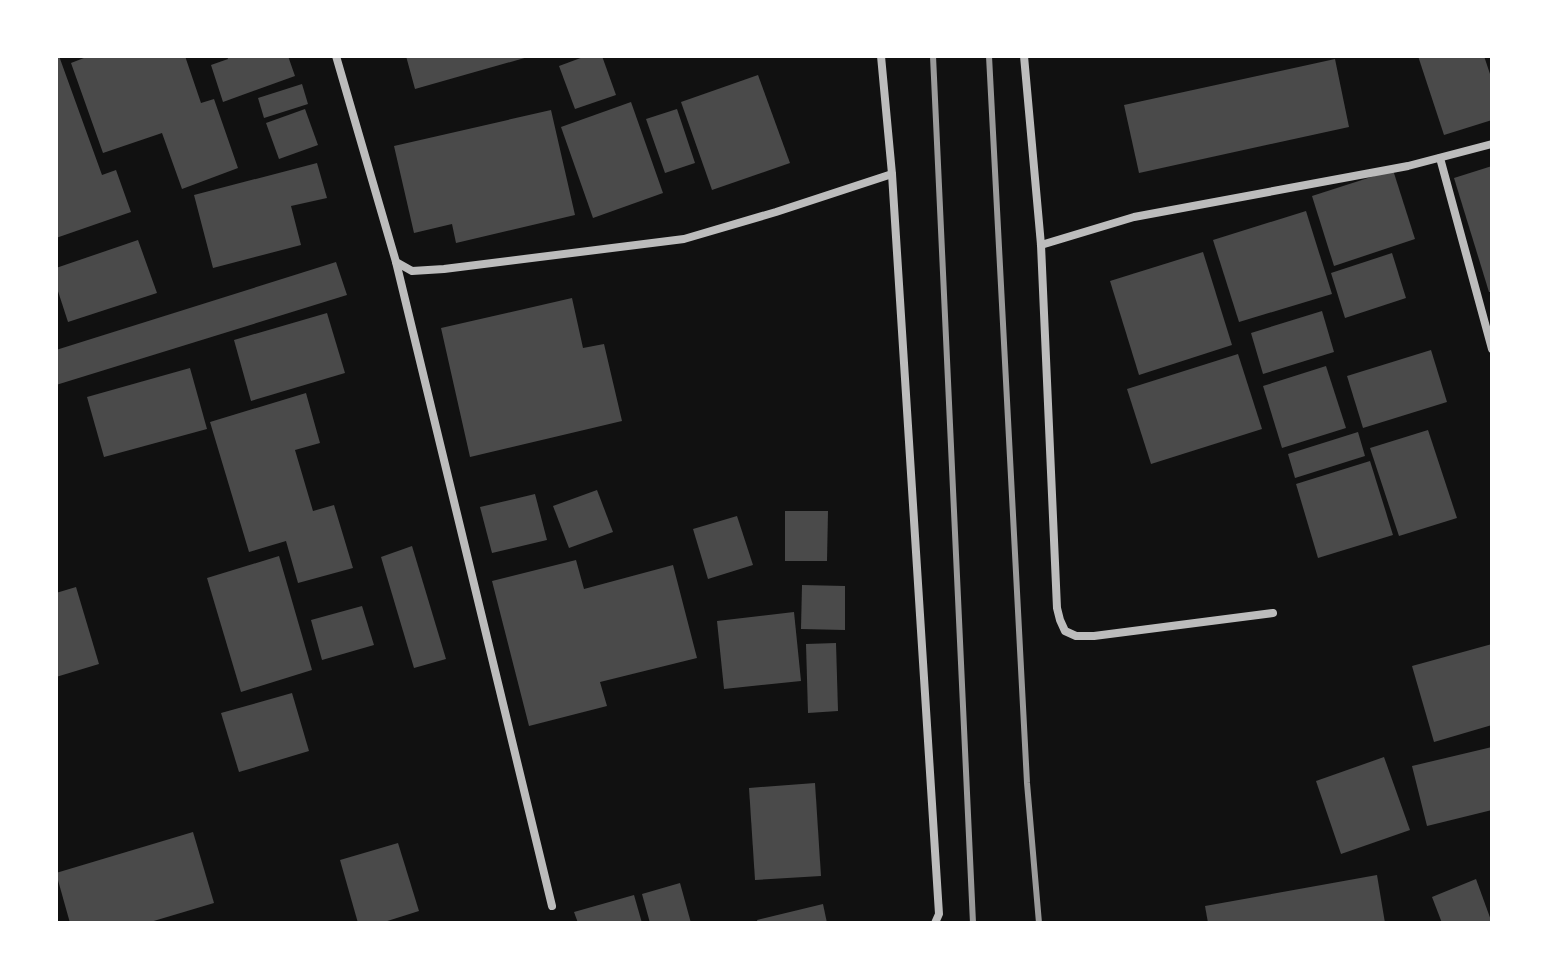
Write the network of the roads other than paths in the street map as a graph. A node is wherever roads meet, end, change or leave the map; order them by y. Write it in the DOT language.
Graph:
graph roads {
  1 [pos="336,56"];
  2 [pos="881,56"];
  3 [pos="1024,56"];
  4 [pos="1492,144"];
  5 [pos="1440,158"];
  6 [pos="892,174"];
  7 [pos="1041,245"];
  8 [pos="396,262"];
  9 [pos="1492,349"];
  10 [pos="1273,613"];
  11 [pos="552,906"];
  12 [pos="935,923"];
  1 -- 8 [label="street"];
  2 -- 6 [label="street"];
  3 -- 7 [label="street"];
  4 -- 5 [label="street"];
  5 -- 7 [label="street"];
  5 -- 9 [label="street"];
  6 -- 8 [label="street"];
  6 -- 12 [label="street"];
  7 -- 10 [label="street"];
  8 -- 11 [label="street"];
}
